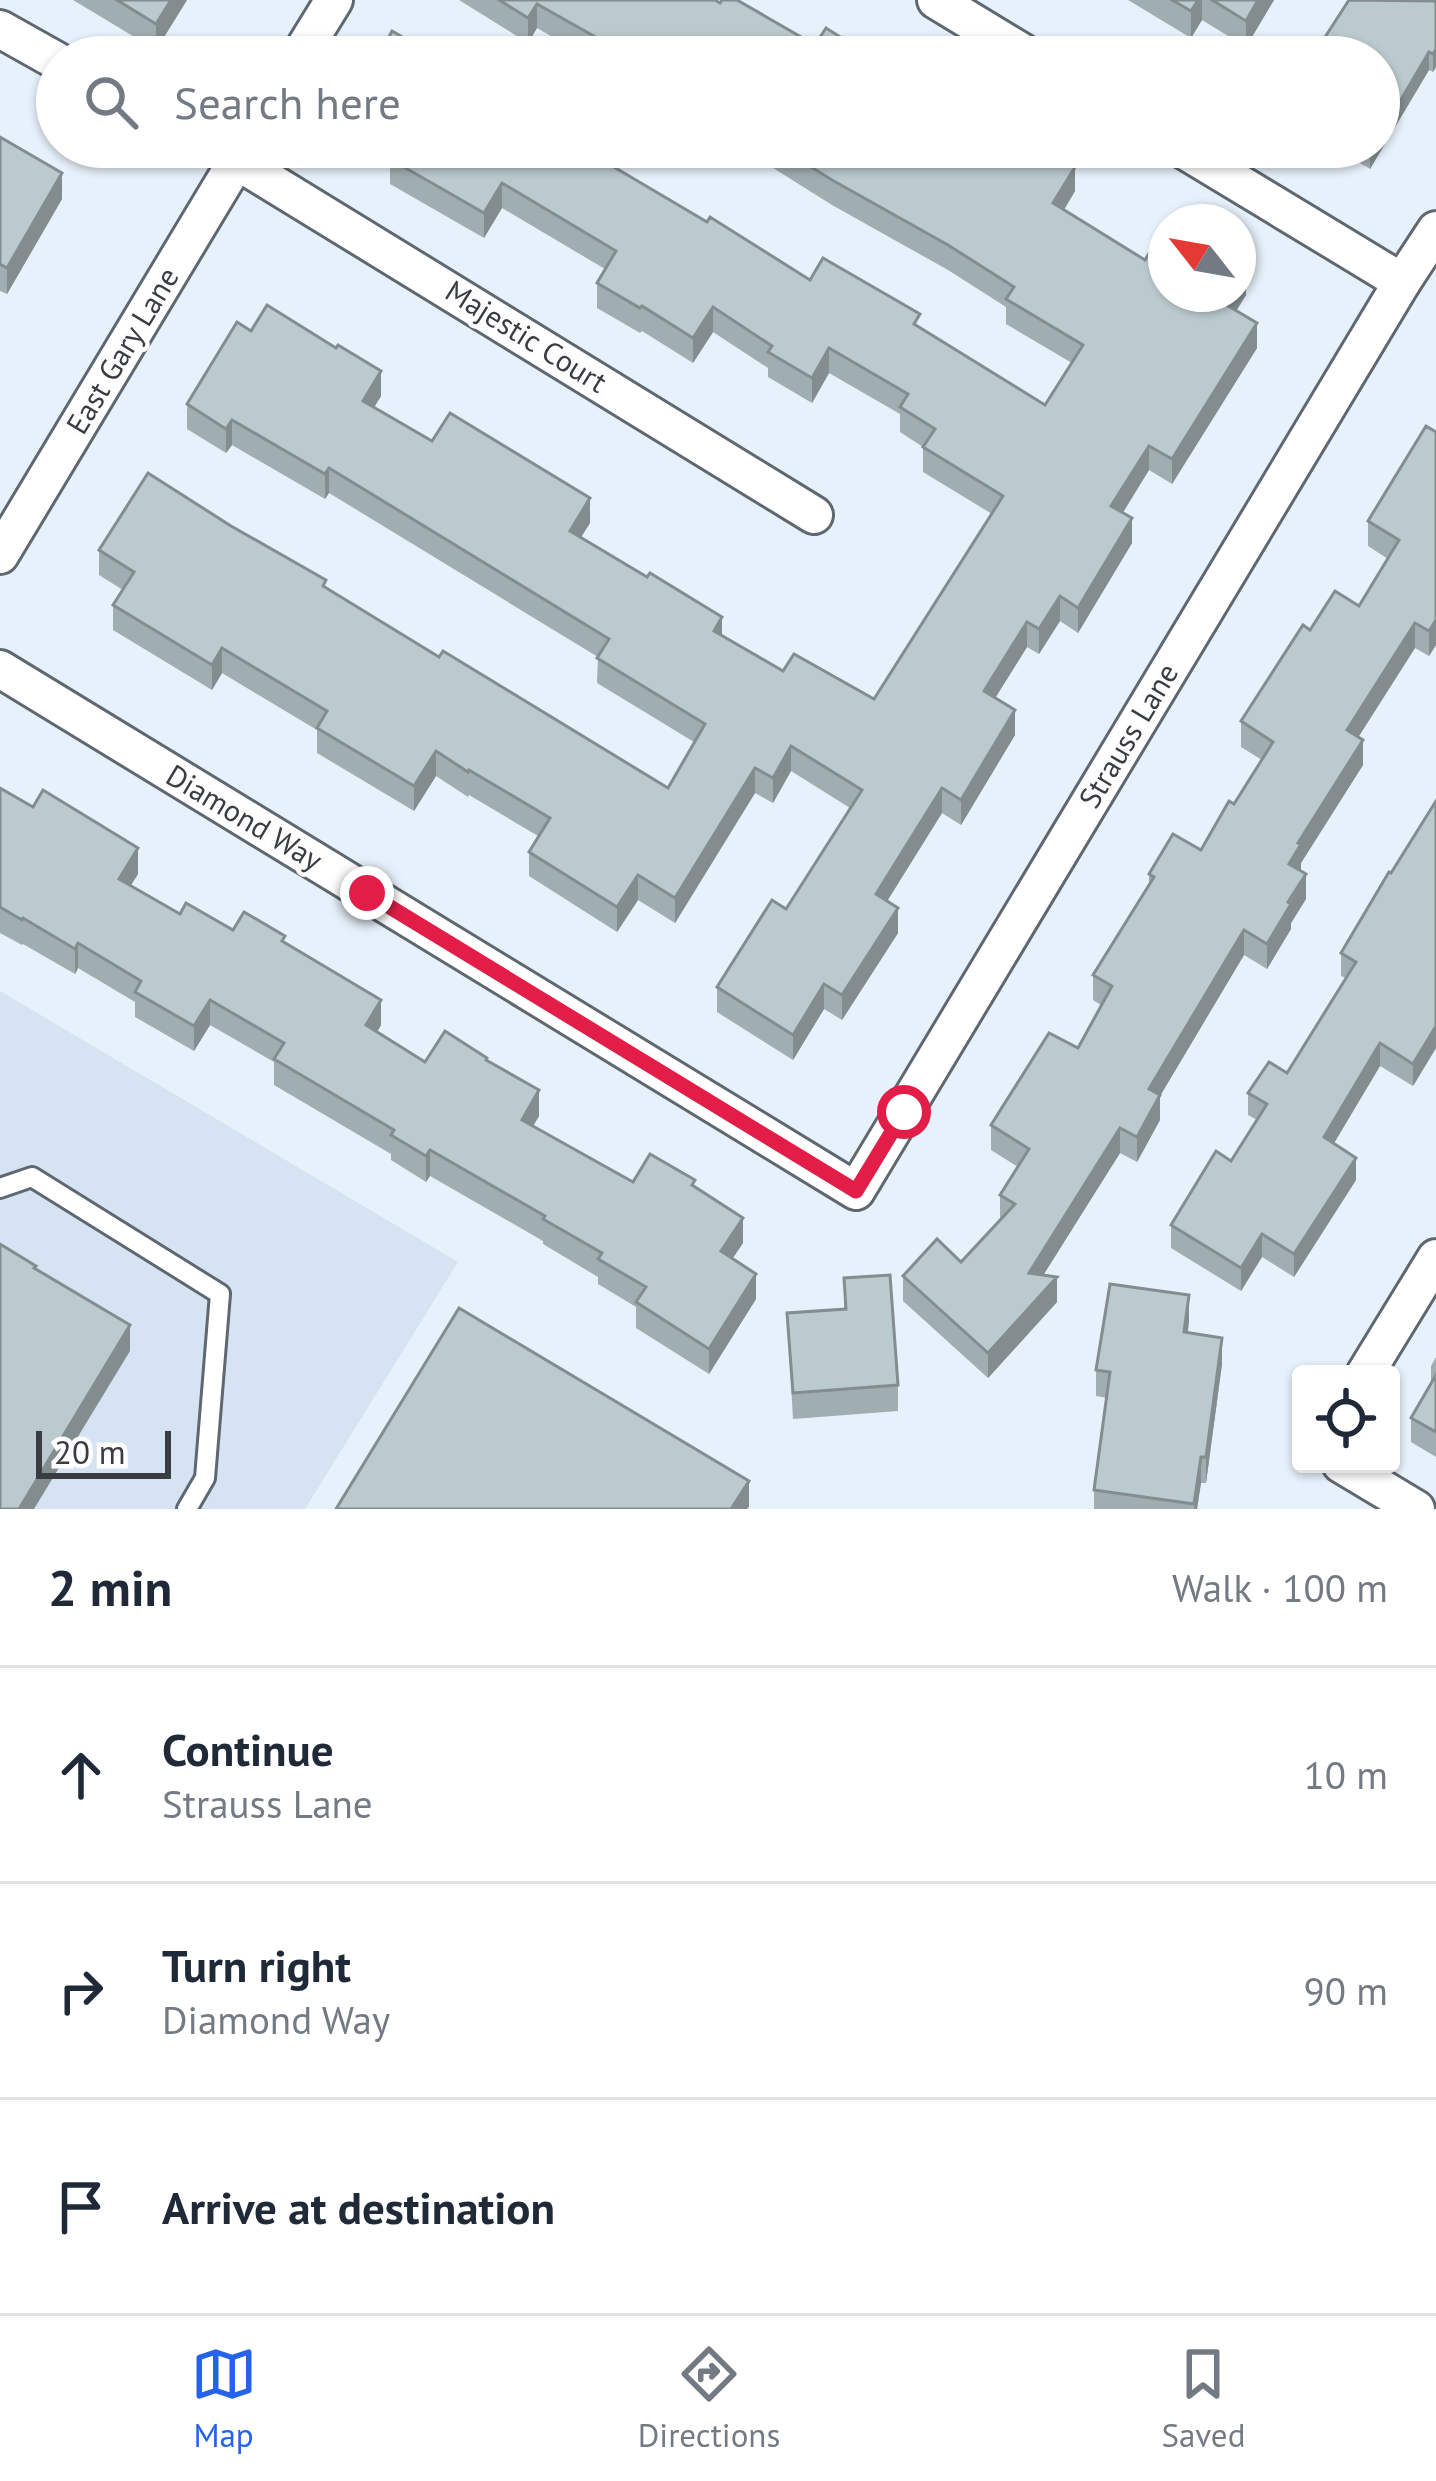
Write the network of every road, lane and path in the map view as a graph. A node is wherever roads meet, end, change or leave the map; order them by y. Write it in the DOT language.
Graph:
graph roads {
  1 [pos="334,0"];
  2 [pos="936,0"];
  3 [pos="0,29"];
  4 [pos="312,36"];
  5 [pos="995,36"];
  6 [pos="36,49"];
  7 [pos="222,168"];
  8 [pos="259,168"];
  9 [pos="1214,168"];
  10 [pos="1436,230"];
  11 [pos="1402,282"];
  12 [pos="814,515"];
  13 [pos="0,555"];
  14 [pos="0,669"];
  15 [pos="0,1188"];
  16 [pos="856,1191"];
  17 [pos="1436,1258"];
  18 [pos="1371,1365"];
  19 [pos="1356,1473"];
  20 [pos="187,1509"];
  21 [pos="1416,1509"];
  1 -- 4 [label="street"];
  2 -- 5 [label="street"];
  3 -- 6 [label="street"];
  7 -- 13 [label="street, East Gary Lane"];
  8 -- 12 [label="street, Majestic Court"];
  9 -- 11 [label="street"];
  10 -- 11 [label="street, Strauss Lane"];
  11 -- 16 [label="street, Strauss Lane"];
  14 -- 16 [label="street, Diamond Way"];
  15 -- 20 [label="lane"];
  17 -- 18 [label="street"];
  19 -- 21 [label="street"];
}
